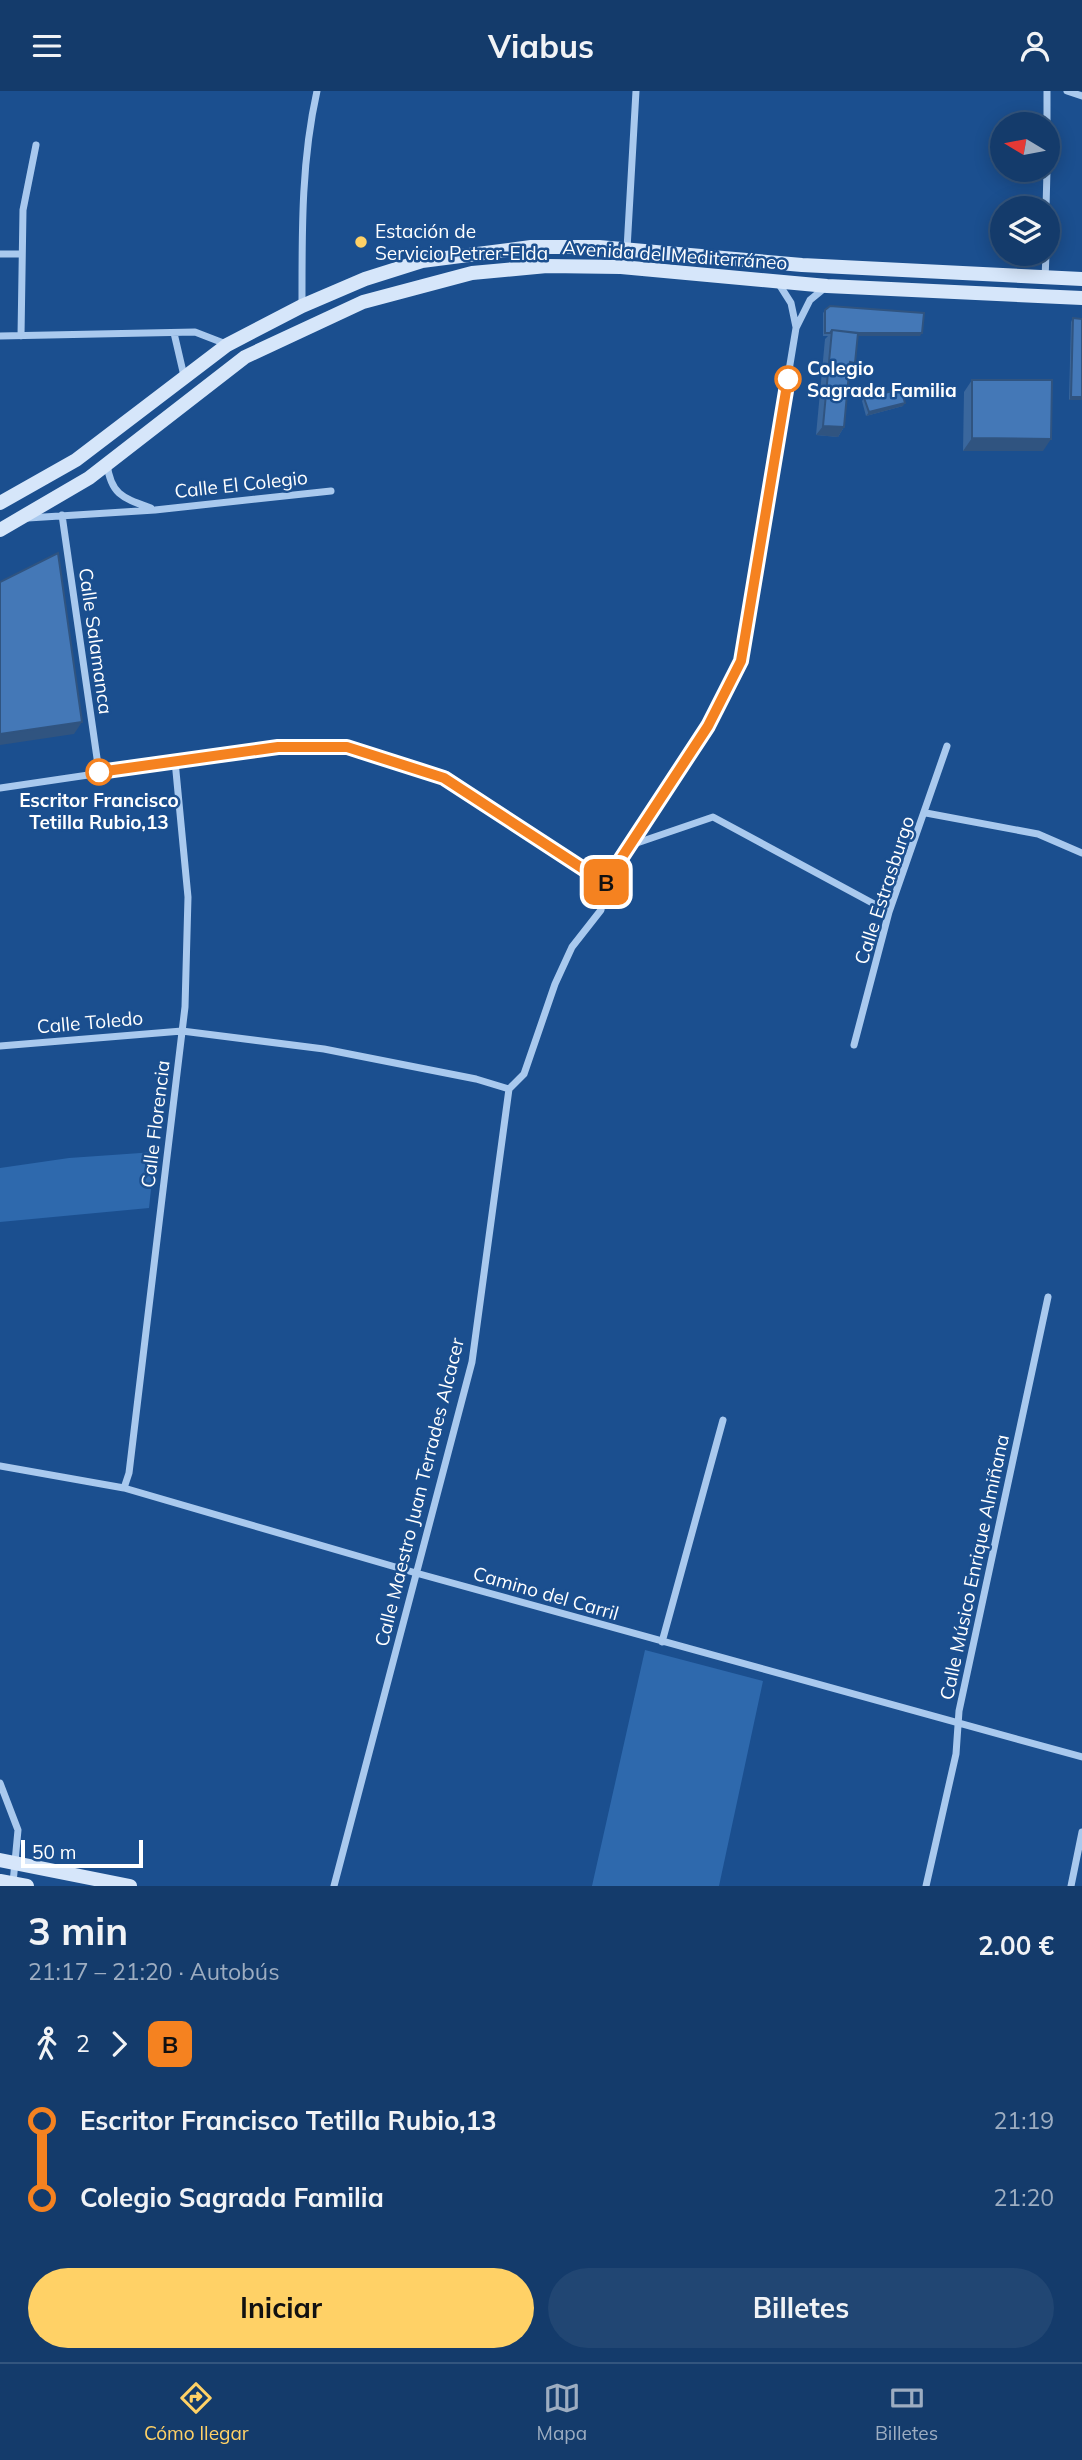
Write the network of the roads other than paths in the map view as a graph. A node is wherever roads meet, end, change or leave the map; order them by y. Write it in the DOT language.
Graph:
graph roads {
  1 [pos="317,91"];
  2 [pos="636,91"];
  3 [pos="1047,91"];
  4 [pos="1068,91"];
  5 [pos="1082,96"];
  6 [pos="1047,112"];
  7 [pos="36,145"];
  8 [pos="627,249"];
  9 [pos="0,254"];
  10 [pos="22,254"];
  11 [pos="1045,266"];
  12 [pos="1045,278"];
  13 [pos="1082,279"];
  14 [pos="777,281"];
  15 [pos="827,286"];
  16 [pos="1082,298"];
  17 [pos="302,306"];
  18 [pos="796,328"];
  19 [pos="174,333"];
  20 [pos="0,336"];
  21 [pos="22,336"];
  22 [pos="227,345"];
  23 [pos="184,377"];
  24 [pos="107,464"];
  25 [pos="331,491"];
  26 [pos="0,503"];
  27 [pos="155,510"];
  28 [pos="62,515"];
  29 [pos="18,519"];
  30 [pos="0,530"];
  31 [pos="947,746"];
  32 [pos="175,761"];
  33 [pos="99,772"];
  34 [pos="0,788"];
  35 [pos="926,813"];
  36 [pos="630,845"];
  37 [pos="1082,853"];
  38 [pos="605,883"];
  39 [pos="889,912"];
  40 [pos="182,1031"];
  41 [pos="854,1045"];
  42 [pos="0,1046"];
  43 [pos="509,1089"];
  44 [pos="1048,1297"];
  45 [pos="723,1420"];
  46 [pos="0,1466"];
  47 [pos="124,1488"];
  48 [pos="416,1573"];
  49 [pos="663,1641"];
  50 [pos="960,1724"];
  51 [pos="1082,1757"];
  52 [pos="0,1783"];
  53 [pos="1082,1832"];
  54 [pos="0,1860"];
  55 [pos="17,1862"];
  56 [pos="13,1883"];
  57 [pos="130,1886"];
  58 [pos="334,1886"];
  59 [pos="926,1886"];
  60 [pos="1071,1886"];
  1 -- 17 [label="street"];
  2 -- 8 [label="street"];
  3 -- 6 [label="street"];
  4 -- 5 [label="street"];
  7 -- 10 [label="street"];
  8 -- 12 [label="street, Avenida del Mediterráneo"];
  8 -- 17 [label="street, Avenida del Mediterráneo"];
  9 -- 10 [label="street"];
  10 -- 21 [label="street"];
  11 -- 12 [label="street"];
  12 -- 13 [label="street, Avenida del Mediterráneo"];
  14 -- 15 [label="street, Avenida del Mediterráneo"];
  14 -- 18 [label="street, Calle Maestro Juan Terrades Alcacer"];
  14 -- 24 [label="street, Avenida del Mediterráneo"];
  15 -- 16 [label="street, Avenida del Mediterráneo"];
  15 -- 18 [label="street, Calle Maestro Juan Terrades Alcacer"];
  17 -- 22 [label="street, Avenida del Mediterráneo"];
  18 -- 36 [label="street, Calle Maestro Juan Terrades Alcacer"];
  19 -- 21 [label="street"];
  19 -- 22 [label="street"];
  19 -- 23 [label="street"];
  20 -- 21 [label="street"];
  22 -- 23 [label="street, Avenida del Mediterráneo"];
  23 -- 26 [label="street, Avenida del Mediterráneo"];
  24 -- 27 [label="street, Calle El Colegio"];
  24 -- 29 [label="street, Avenida del Mediterráneo"];
  25 -- 27 [label="street, Calle El Colegio"];
  27 -- 28 [label="street, Calle El Colegio"];
  28 -- 29 [label="street, Calle El Colegio"];
  28 -- 33 [label="street, Calle Salamanca"];
  29 -- 30 [label="street, Avenida del Mediterráneo"];
  31 -- 35 [label="street, Calle Estrasburgo"];
  32 -- 33 [label="street"];
  32 -- 38 [label="street"];
  32 -- 40 [label="street, Calle Florencia"];
  33 -- 34 [label="street"];
  35 -- 37 [label="street"];
  35 -- 39 [label="street, Calle Estrasburgo"];
  36 -- 38 [label="street, Calle Maestro Juan Terrades Alcacer"];
  36 -- 39 [label="street"];
  38 -- 43 [label="street, Calle Maestro Juan Terrades Alcacer"];
  39 -- 41 [label="street, Calle Estrasburgo"];
  40 -- 42 [label="street, Calle Toledo"];
  40 -- 43 [label="street, Calle Toledo"];
  40 -- 47 [label="street, Calle Florencia"];
  43 -- 48 [label="street, Calle Maestro Juan Terrades Alcacer"];
  44 -- 50 [label="street, Calle Músico Enrique Almiñana"];
  45 -- 49 [label="street"];
  46 -- 47 [label="street, Camino del Carril"];
  47 -- 48 [label="street, Camino del Carril"];
  48 -- 49 [label="street, Camino del Carril"];
  48 -- 58 [label="street, Calle Maestro Juan Terrades Alcacer"];
  49 -- 50 [label="street, Camino del Carril"];
  50 -- 51 [label="street, Camino del Carril"];
  50 -- 59 [label="street, Calle Músico Enrique Almiñana"];
  52 -- 55 [label="street"];
  53 -- 60 [label="street"];
  54 -- 55 [label="street"];
  55 -- 56 [label="street"];
  55 -- 57 [label="street"];
}
